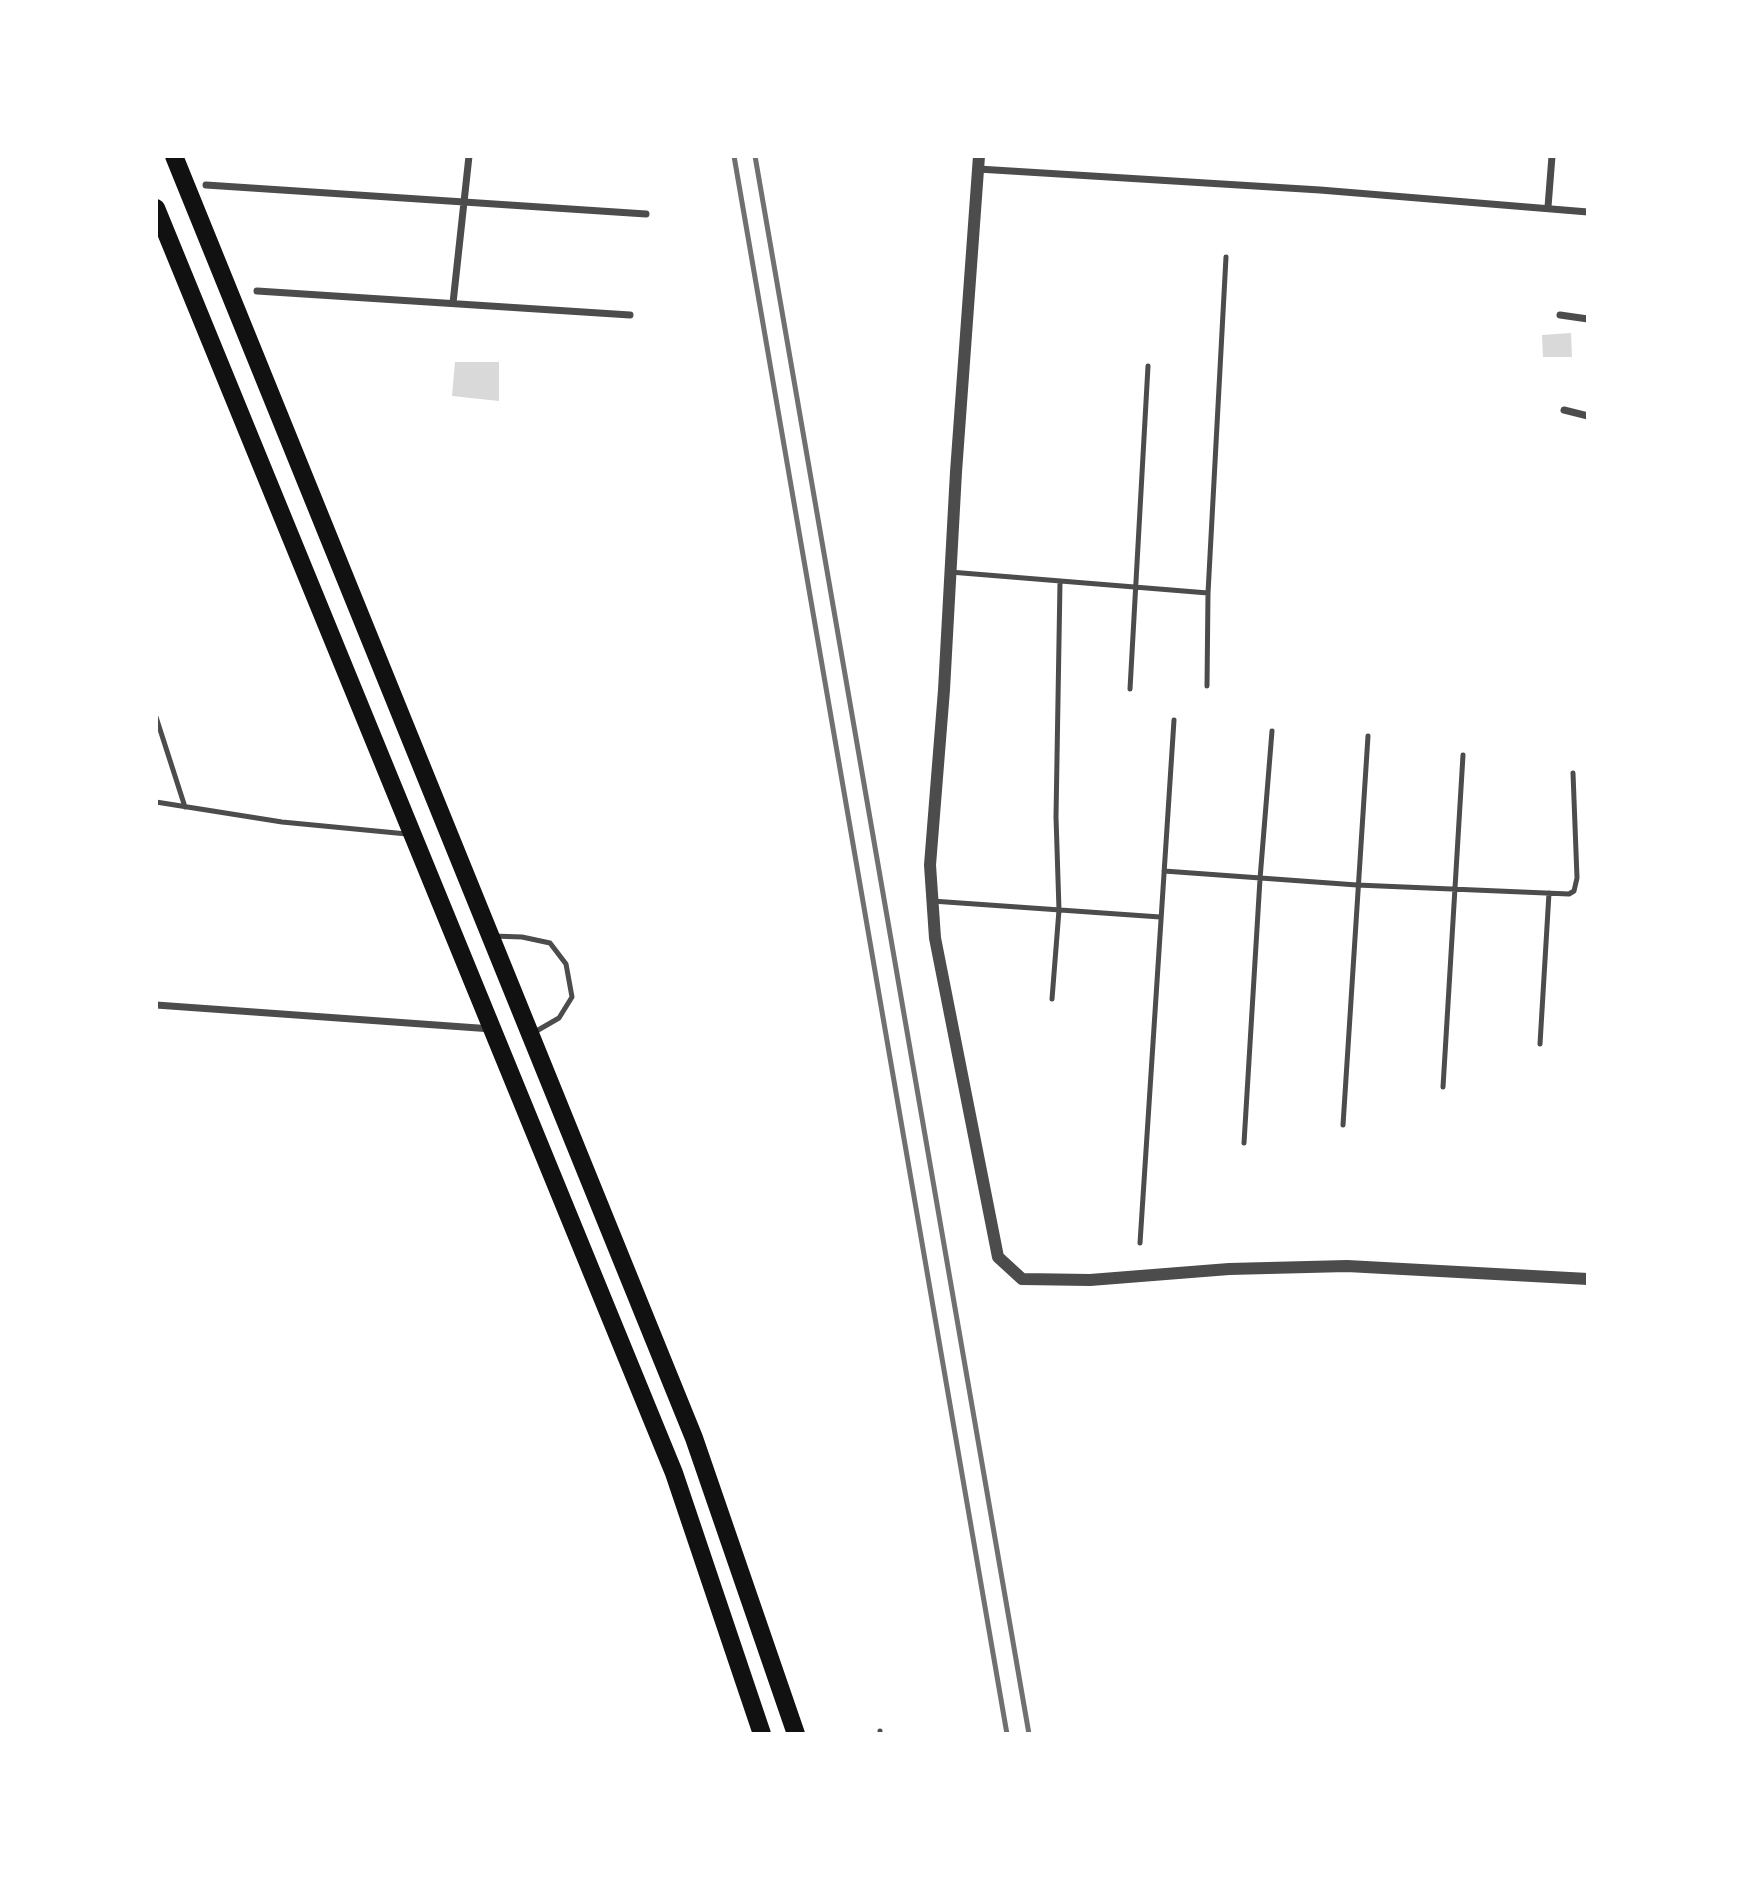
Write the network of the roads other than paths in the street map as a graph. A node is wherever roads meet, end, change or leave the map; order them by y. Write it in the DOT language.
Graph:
graph roads {
  1 [pos="174,156"];
  2 [pos="469,156"];
  3 [pos="1552,156"];
  4 [pos="979,162"];
  5 [pos="206,185"];
  6 [pos="464,202"];
  7 [pos="1548,207"];
  8 [pos="156,208"];
  9 [pos="1588,212"];
  10 [pos="646,214"];
  11 [pos="1226,257"];
  12 [pos="257,291"];
  13 [pos="453,303"];
  14 [pos="630,315"];
  15 [pos="1560,315"];
  16 [pos="1588,319"];
  17 [pos="1149,366"];
  18 [pos="1564,411"];
  19 [pos="1588,415"];
  20 [pos="950,572"];
  21 [pos="1060,582"];
  22 [pos="1137,588"];
  23 [pos="1208,593"];
  24 [pos="1207,686"];
  25 [pos="1130,689"];
  26 [pos="156,718"];
  27 [pos="1174,720"];
  28 [pos="1272,731"];
  29 [pos="1368,736"];
  30 [pos="1463,755"];
  31 [pos="1573,773"];
  32 [pos="156,802"];
  33 [pos="185,807"];
  34 [pos="413,835"];
  35 [pos="1164,871"];
  36 [pos="1260,879"];
  37 [pos="1357,885"];
  38 [pos="1456,890"];
  39 [pos="1549,893"];
  40 [pos="932,901"];
  41 [pos="1059,910"];
  42 [pos="1160,917"];
  43 [pos="490,936"];
  44 [pos="1052,999"];
  45 [pos="156,1005"];
  46 [pos="492,1029"];
  47 [pos="530,1035"];
  48 [pos="1540,1044"];
  49 [pos="1443,1087"];
  50 [pos="1343,1125"];
  51 [pos="1244,1143"];
  52 [pos="1140,1243"];
  53 [pos="1588,1279"];
  54 [pos="762,1734"];
  55 [pos="796,1734"];
  1 -- 43 [label="main road"];
  2 -- 6 [label="street"];
  3 -- 7 [label="street"];
  4 -- 7 [label="street"];
  4 -- 20 [label="street"];
  5 -- 6 [label="street"];
  6 -- 10 [label="street"];
  6 -- 13 [label="street"];
  7 -- 9 [label="street"];
  8 -- 34 [label="main road"];
  11 -- 23 [label="lane"];
  12 -- 13 [label="street"];
  13 -- 14 [label="street"];
  15 -- 16 [label="street"];
  17 -- 22 [label="lane"];
  18 -- 19 [label="street"];
  20 -- 21 [label="lane"];
  20 -- 40 [label="street"];
  21 -- 22 [label="lane"];
  21 -- 41 [label="lane"];
  22 -- 23 [label="lane"];
  22 -- 25 [label="lane"];
  23 -- 24 [label="lane"];
  26 -- 33 [label="lane"];
  27 -- 35 [label="lane"];
  28 -- 36 [label="lane"];
  29 -- 37 [label="lane"];
  30 -- 38 [label="lane"];
  31 -- 39 [label="lane"];
  32 -- 33 [label="lane"];
  33 -- 34 [label="lane"];
  34 -- 46 [label="main road"];
  35 -- 36 [label="lane"];
  35 -- 42 [label="lane"];
  36 -- 37 [label="lane"];
  36 -- 51 [label="lane"];
  37 -- 38 [label="lane"];
  37 -- 50 [label="lane"];
  38 -- 39 [label="lane"];
  38 -- 49 [label="lane"];
  39 -- 48 [label="lane"];
  40 -- 41 [label="lane"];
  40 -- 53 [label="street"];
  41 -- 42 [label="lane"];
  41 -- 44 [label="lane"];
  42 -- 52 [label="lane"];
  43 -- 47 [label="main road"];
  43 -- 47 [label="lane"];
  45 -- 46 [label="street"];
  46 -- 54 [label="main road"];
  47 -- 55 [label="main road"];
}
